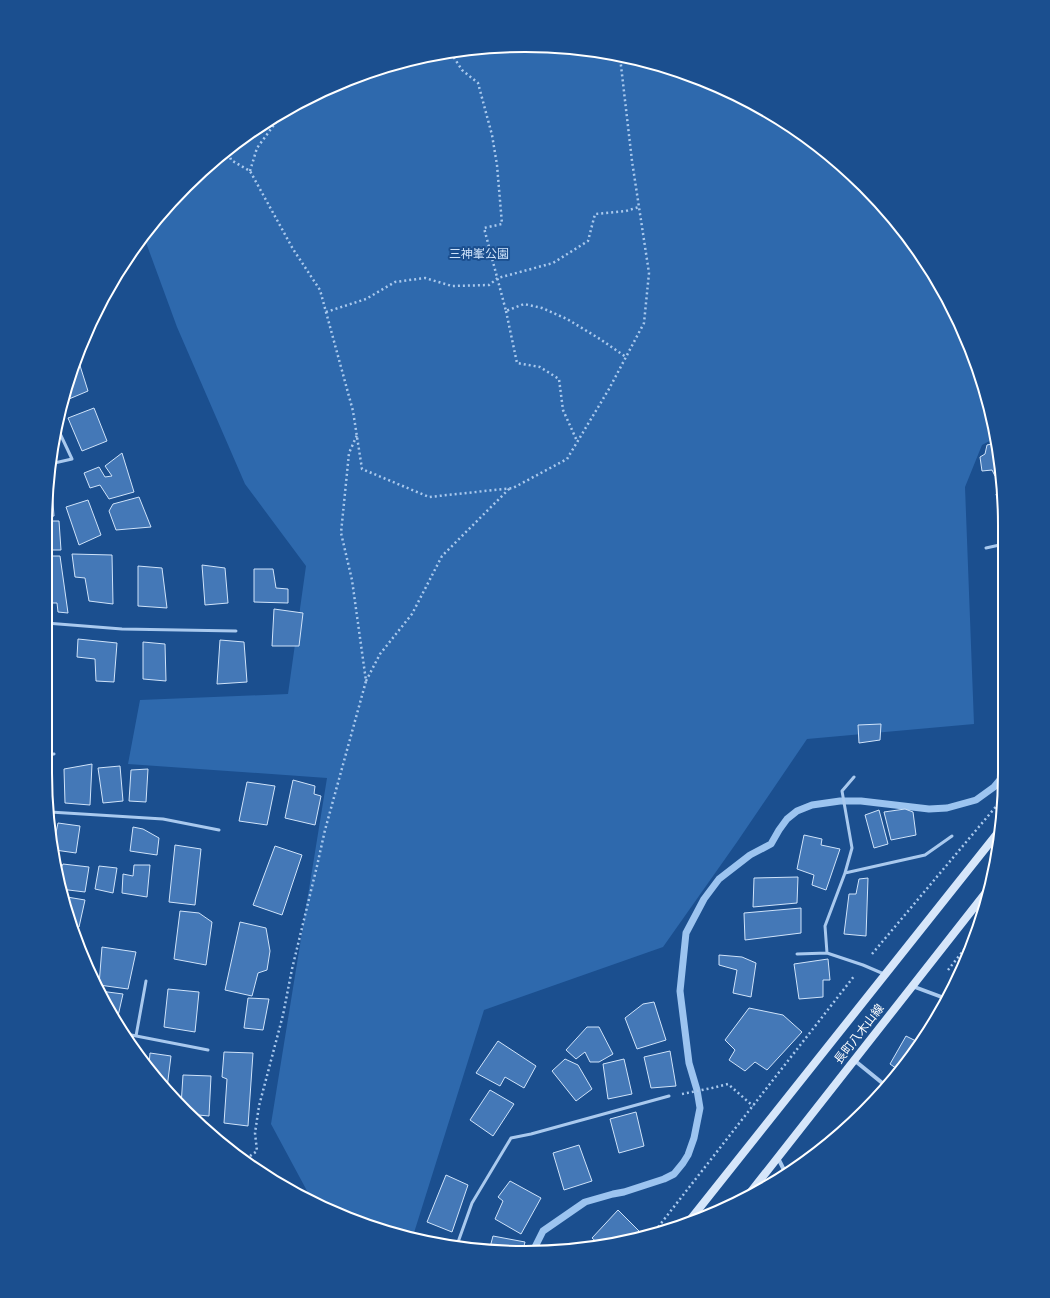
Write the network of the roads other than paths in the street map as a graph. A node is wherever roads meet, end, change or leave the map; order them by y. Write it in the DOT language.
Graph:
graph roads {
  1 [pos="61,435"];
  2 [pos="56,463"];
  3 [pos="998,545"];
  4 [pos="986,548"];
  5 [pos="52,623"];
  6 [pos="236,631"];
  7 [pos="854,777"];
  8 [pos="54,812"];
  9 [pos="219,830"];
  10 [pos="952,836"];
  11 [pos="993,838"];
  12 [pos="845,873"];
  13 [pos="981,897"];
  14 [pos="827,953"];
  15 [pos="797,954"];
  16 [pos="884,974"];
  17 [pos="146,981"];
  18 [pos="912,986"];
  19 [pos="942,997"];
  20 [pos="131,1035"];
  21 [pos="136,1036"];
  22 [pos="208,1050"];
  23 [pos="854,1060"];
  24 [pos="882,1083"];
  25 [pos="670,1096"];
  26 [pos="777,1158"];
  27 [pos="783,1169"];
  28 [pos="755,1187"];
  29 [pos="694,1214"];
  30 [pos="458,1241"];
  1 -- 2 [label="lane"];
  3 -- 4 [label="lane"];
  5 -- 6 [label="lane"];
  7 -- 12 [label="lane"];
  8 -- 9 [label="lane"];
  10 -- 12 [label="lane"];
  11 -- 16 [label="street"];
  12 -- 14 [label="lane"];
  13 -- 18 [label="street, 長町八木山線"];
  14 -- 15 [label="lane"];
  14 -- 16 [label="lane"];
  16 -- 29 [label="street"];
  17 -- 21 [label="lane"];
  18 -- 19 [label="street"];
  18 -- 23 [label="street, 長町八木山線"];
  20 -- 21 [label="lane"];
  21 -- 22 [label="lane"];
  23 -- 24 [label="street"];
  23 -- 26 [label="street, 長町八木山線"];
  25 -- 30 [label="lane"];
  26 -- 27 [label="street"];
  26 -- 28 [label="street, 長町八木山線"];
}
